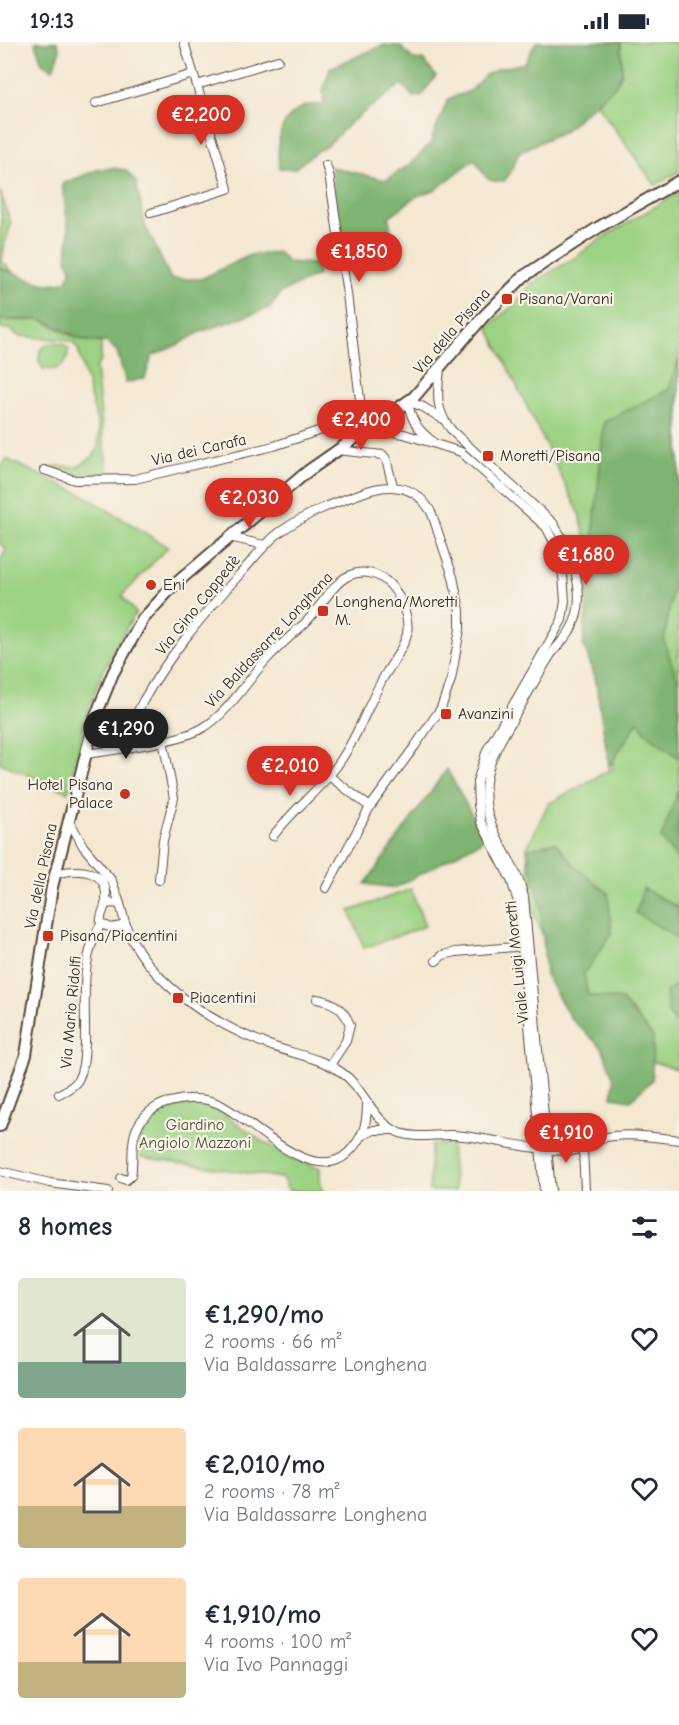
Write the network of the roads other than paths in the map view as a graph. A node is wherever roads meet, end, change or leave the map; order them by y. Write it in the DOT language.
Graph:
graph roads {
  1 [pos="184,42"];
  2 [pos="278,60"];
  3 [pos="193,74"];
  4 [pos="196,85"];
  5 [pos="96,103"];
  6 [pos="326,165"];
  7 [pos="679,181"];
  8 [pos="152,213"];
  9 [pos="440,366"];
  10 [pos="408,401"];
  11 [pos="361,408"];
  12 [pos="444,420"];
  13 [pos="336,425"];
  14 [pos="370,428"];
  15 [pos="348,442"];
  16 [pos="435,443"];
  17 [pos="336,450"];
  18 [pos="44,470"];
  19 [pos="393,486"];
  20 [pos="229,537"];
  21 [pos="264,545"];
  22 [pos="561,566"];
  23 [pos="572,627"];
  24 [pos="163,740"];
  25 [pos="123,747"];
  26 [pos="86,754"];
  27 [pos="329,776"];
  28 [pos="370,807"];
  29 [pos="69,820"];
  30 [pos="273,836"];
  31 [pos="92,857"];
  32 [pos="83,870"];
  33 [pos="55,874"];
  34 [pos="159,880"];
  35 [pos="326,888"];
  36 [pos="120,904"];
  37 [pos="105,905"];
  38 [pos="101,924"];
  39 [pos="126,925"];
  40 [pos="526,946"];
  41 [pos="436,961"];
  42 [pos="317,999"];
  43 [pos="330,1065"];
  44 [pos="59,1094"];
  45 [pos="367,1102"];
  46 [pos="0,1126"];
  47 [pos="395,1130"];
  48 [pos="363,1135"];
  49 [pos="679,1140"];
  50 [pos="544,1149"];
  51 [pos="583,1149"];
  52 [pos="0,1171"];
  53 [pos="121,1178"];
  54 [pos="108,1191"];
  55 [pos="544,1191"];
  56 [pos="551,1191"];
  57 [pos="585,1191"];
  1 -- 3 [label="street"];
  2 -- 4 [label="street"];
  3 -- 4 [label="street"];
  3 -- 5 [label="street"];
  4 -- 8 [label="street"];
  6 -- 11 [label="street"];
  7 -- 9 [label="main road, Via della Pisana"];
  9 -- 10 [label="main road, Via della Pisana"];
  9 -- 12 [label="street, Viale Luigi Moretti"];
  10 -- 12 [label="street, Viale Luigi Moretti"];
  10 -- 14 [label="main road, Via della Pisana"];
  10 -- 16 [label="street, Viale Luigi Moretti"];
  11 -- 13 [label="street, Via dei Carafa"];
  11 -- 14 [label="street"];
  12 -- 23 [label="street, Viale Luigi Moretti"];
  13 -- 15 [label="street"];
  13 -- 18 [label="street, Via dei Carafa"];
  14 -- 15 [label="main road, Via della Pisana"];
  14 -- 16 [label="street, Viale Luigi Moretti"];
  15 -- 17 [label="main road, Via della Pisana"];
  16 -- 22 [label="street, Viale Luigi Moretti"];
  17 -- 19 [label="street"];
  17 -- 20 [label="main road, Via della Pisana"];
  19 -- 21 [label="street, Via Gino Coppedè"];
  19 -- 28 [label="street"];
  20 -- 21 [label="street"];
  20 -- 26 [label="main road, Via della Pisana"];
  21 -- 25 [label="street, Via Gino Coppedè"];
  22 -- 23 [label="street"];
  22 -- 40 [label="street, Viale Luigi Moretti"];
  23 -- 40 [label="street, Viale Luigi Moretti"];
  24 -- 25 [label="street, Via Baldassarre Longhena"];
  24 -- 27 [label="street, Via Baldassarre Longhena"];
  24 -- 34 [label="street"];
  25 -- 26 [label="street, Via Baldassarre Longhena"];
  26 -- 29 [label="main road, Via della Pisana"];
  27 -- 28 [label="street"];
  27 -- 30 [label="street, Via Baldassarre Longhena"];
  28 -- 35 [label="street"];
  29 -- 31 [label="street"];
  29 -- 33 [label="main road, Via della Pisana"];
  31 -- 32 [label="street"];
  31 -- 36 [label="street"];
  32 -- 33 [label="street"];
  32 -- 37 [label="street"];
  33 -- 46 [label="main road, Via della Pisana"];
  36 -- 37 [label="street"];
  36 -- 39 [label="street"];
  37 -- 38 [label="street"];
  38 -- 39 [label="street"];
  38 -- 44 [label="street, Via Mario Ridolfi"];
  39 -- 43 [label="street"];
  40 -- 41 [label="street"];
  40 -- 50 [label="street, Viale Luigi Moretti"];
  42 -- 43 [label="street"];
  43 -- 45 [label="street"];
  45 -- 47 [label="street"];
  45 -- 48 [label="street"];
  47 -- 48 [label="street"];
  47 -- 50 [label="street"];
  48 -- 53 [label="street"];
  49 -- 51 [label="street"];
  50 -- 51 [label="street"];
  50 -- 55 [label="street, Viale Luigi Moretti"];
  50 -- 56 [label="street, Viale Luigi Moretti"];
  51 -- 57 [label="street"];
  52 -- 54 [label="street"];
}
